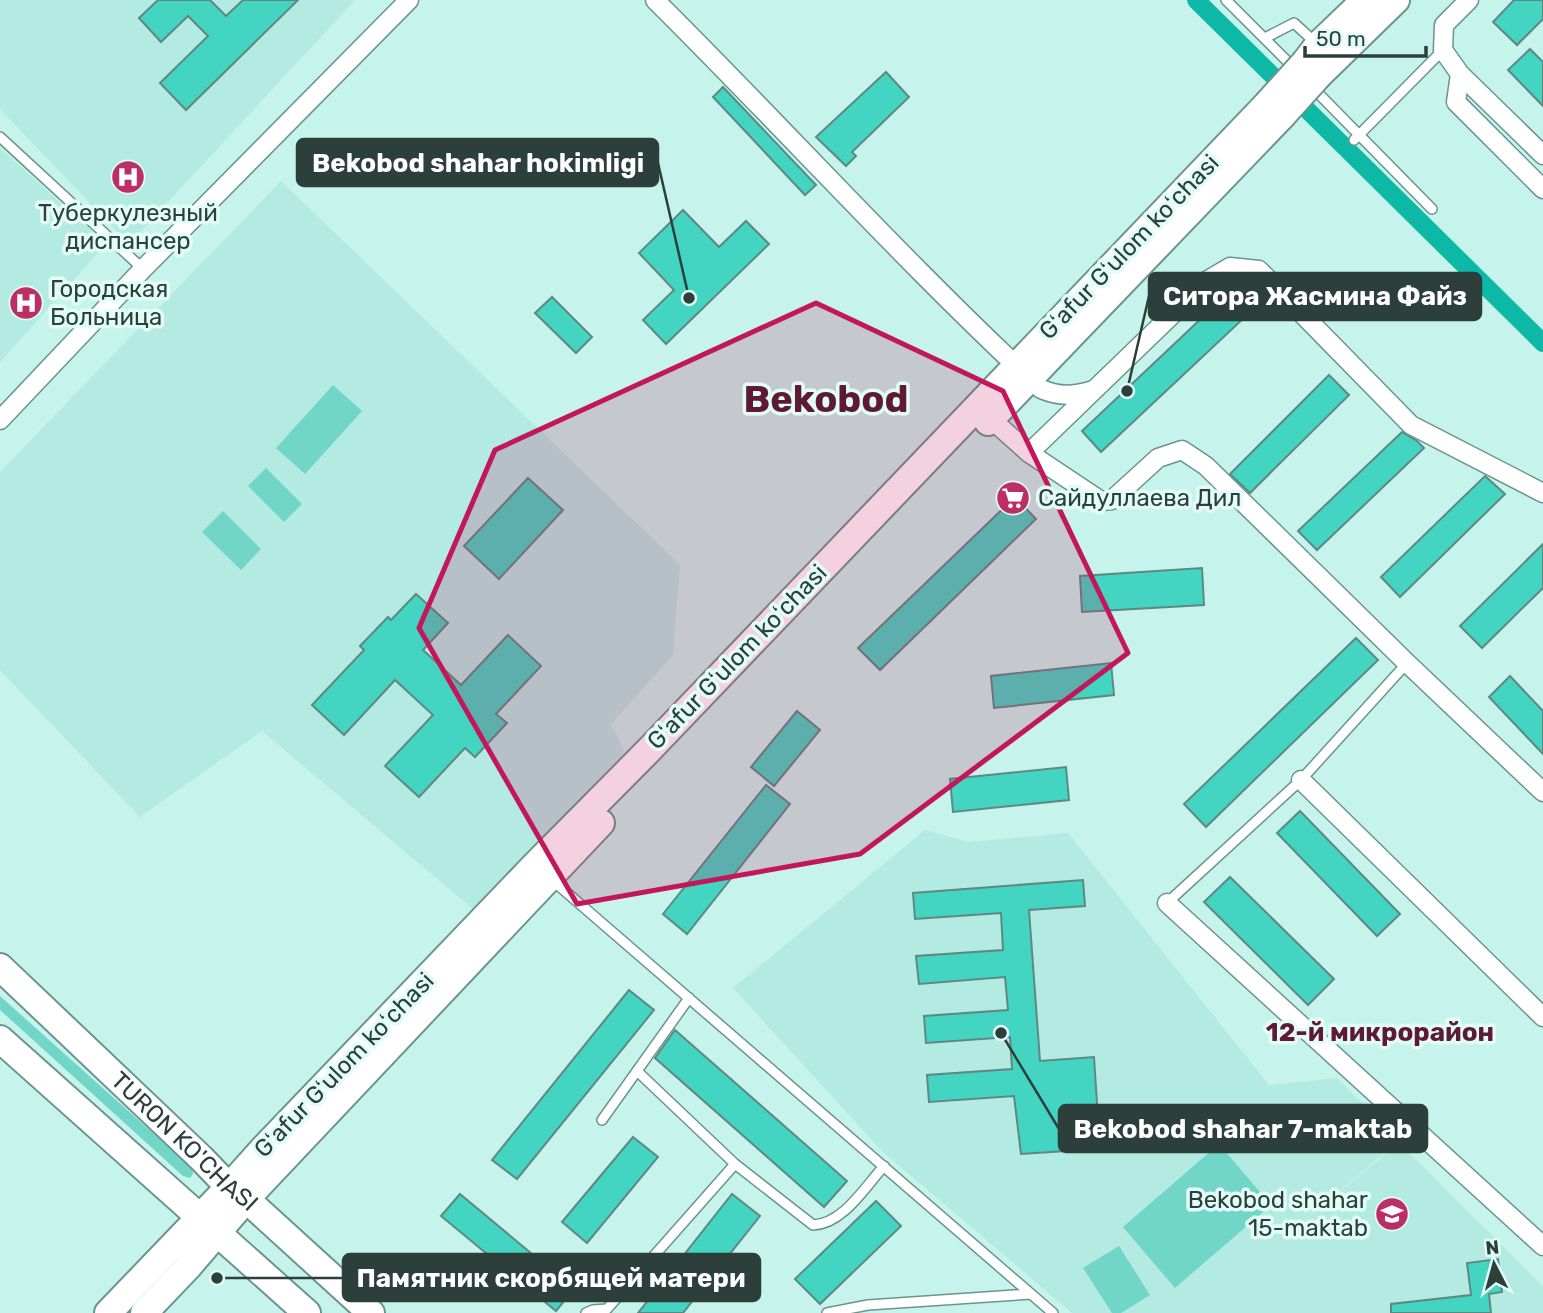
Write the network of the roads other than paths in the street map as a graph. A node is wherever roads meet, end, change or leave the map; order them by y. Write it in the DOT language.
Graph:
graph roads {
  1 [pos="409,0"];
  2 [pos="655,0"];
  3 [pos="1226,0"];
  4 [pos="1365,0"];
  5 [pos="1396,0"];
  6 [pos="1469,0"];
  7 [pos="1265,38"];
  8 [pos="1443,50"];
  9 [pos="1314,61"];
  10 [pos="1460,74"];
  11 [pos="0,137"];
  12 [pos="1357,137"];
  13 [pos="1543,155"];
  14 [pos="1543,189"];
  15 [pos="1432,209"];
  16 [pos="143,269"];
  17 [pos="1023,373"];
  18 [pos="1093,390"];
  19 [pos="991,419"];
  20 [pos="0,421"];
  21 [pos="1029,453"];
  22 [pos="1543,493"];
  23 [pos="1407,663"];
  24 [pos="653,756"];
  25 [pos="1301,780"];
  26 [pos="1543,792"];
  27 [pos="550,878"];
  28 [pos="1167,903"];
  29 [pos="0,967"];
  30 [pos="689,998"];
  31 [pos="1543,1017"];
  32 [pos="0,1039"];
  33 [pos="637,1071"];
  34 [pos="602,1119"];
  35 [pos="735,1164"];
  36 [pos="884,1166"];
  37 [pos="238,1193"];
  38 [pos="208,1225"];
  39 [pos="1543,1246"];
  40 [pos="1031,1294"];
  41 [pos="609,1311"];
  42 [pos="108,1313"];
  43 [pos="144,1313"];
  44 [pos="307,1313"];
  45 [pos="371,1313"];
  46 [pos="586,1313"];
  47 [pos="827,1313"];
  48 [pos="1053,1313"];
  1 -- 16 [label="street"];
  2 -- 17 [label="street"];
  3 -- 7 [label="lane"];
  4 -- 9 [label="main road, Gʻafur Gʻulom koʻchasi"];
  5 -- 9 [label="main road, Gʻafur Gʻulom koʻchasi"];
  6 -- 8 [label="street"];
  7 -- 9 [label="lane"];
  7 -- 12 [label="lane"];
  8 -- 10 [label="street"];
  8 -- 12 [label="lane"];
  9 -- 17 [label="main road, Gʻafur Gʻulom koʻchasi, bridge"];
  10 -- 13 [label="street"];
  10 -- 14 [label="street"];
  11 -- 16 [label="lane"];
  12 -- 15 [label="lane"];
  16 -- 20 [label="street"];
  17 -- 18 [label="street"];
  17 -- 19 [label="main road, Gʻafur Gʻulom koʻchasi"];
  17 -- 24 [label="main road, Gʻafur Gʻulom koʻchasi"];
  18 -- 21 [label="street"];
  18 -- 22 [label="street"];
  19 -- 21 [label="street"];
  19 -- 24 [label="main road, Gʻafur Gʻulom koʻchasi"];
  21 -- 23 [label="street"];
  23 -- 25 [label="lane"];
  23 -- 26 [label="street"];
  24 -- 27 [label="main road, Gʻafur Gʻulom koʻchasi"];
  24 -- 37 [label="main road, Gʻafur Gʻulom koʻchasi"];
  25 -- 28 [label="lane"];
  25 -- 31 [label="street"];
  27 -- 30 [label="lane"];
  27 -- 37 [label="main road, Gʻafur Gʻulom koʻchasi"];
  28 -- 39 [label="street"];
  29 -- 37 [label="main road, TURON KO'CHASI"];
  30 -- 33 [label="lane"];
  30 -- 36 [label="lane"];
  32 -- 38 [label="main road, TURON KO'CHASI"];
  33 -- 34 [label="lane"];
  33 -- 35 [label="lane"];
  35 -- 36 [label="lane"];
  35 -- 41 [label="lane"];
  36 -- 40 [label="lane"];
  37 -- 38 [label="main road, Gʻafur Gʻulom koʻchasi"];
  37 -- 45 [label="main road, TURON KO'CHASI"];
  38 -- 42 [label="main road, Gʻafur Gʻulom koʻchasi"];
  38 -- 43 [label="main road, Gʻafur Gʻulom koʻchasi"];
  38 -- 44 [label="main road, TURON KO'CHASI"];
  40 -- 47 [label="lane"];
  40 -- 48 [label="lane"];
  41 -- 46 [label="lane"];
}
